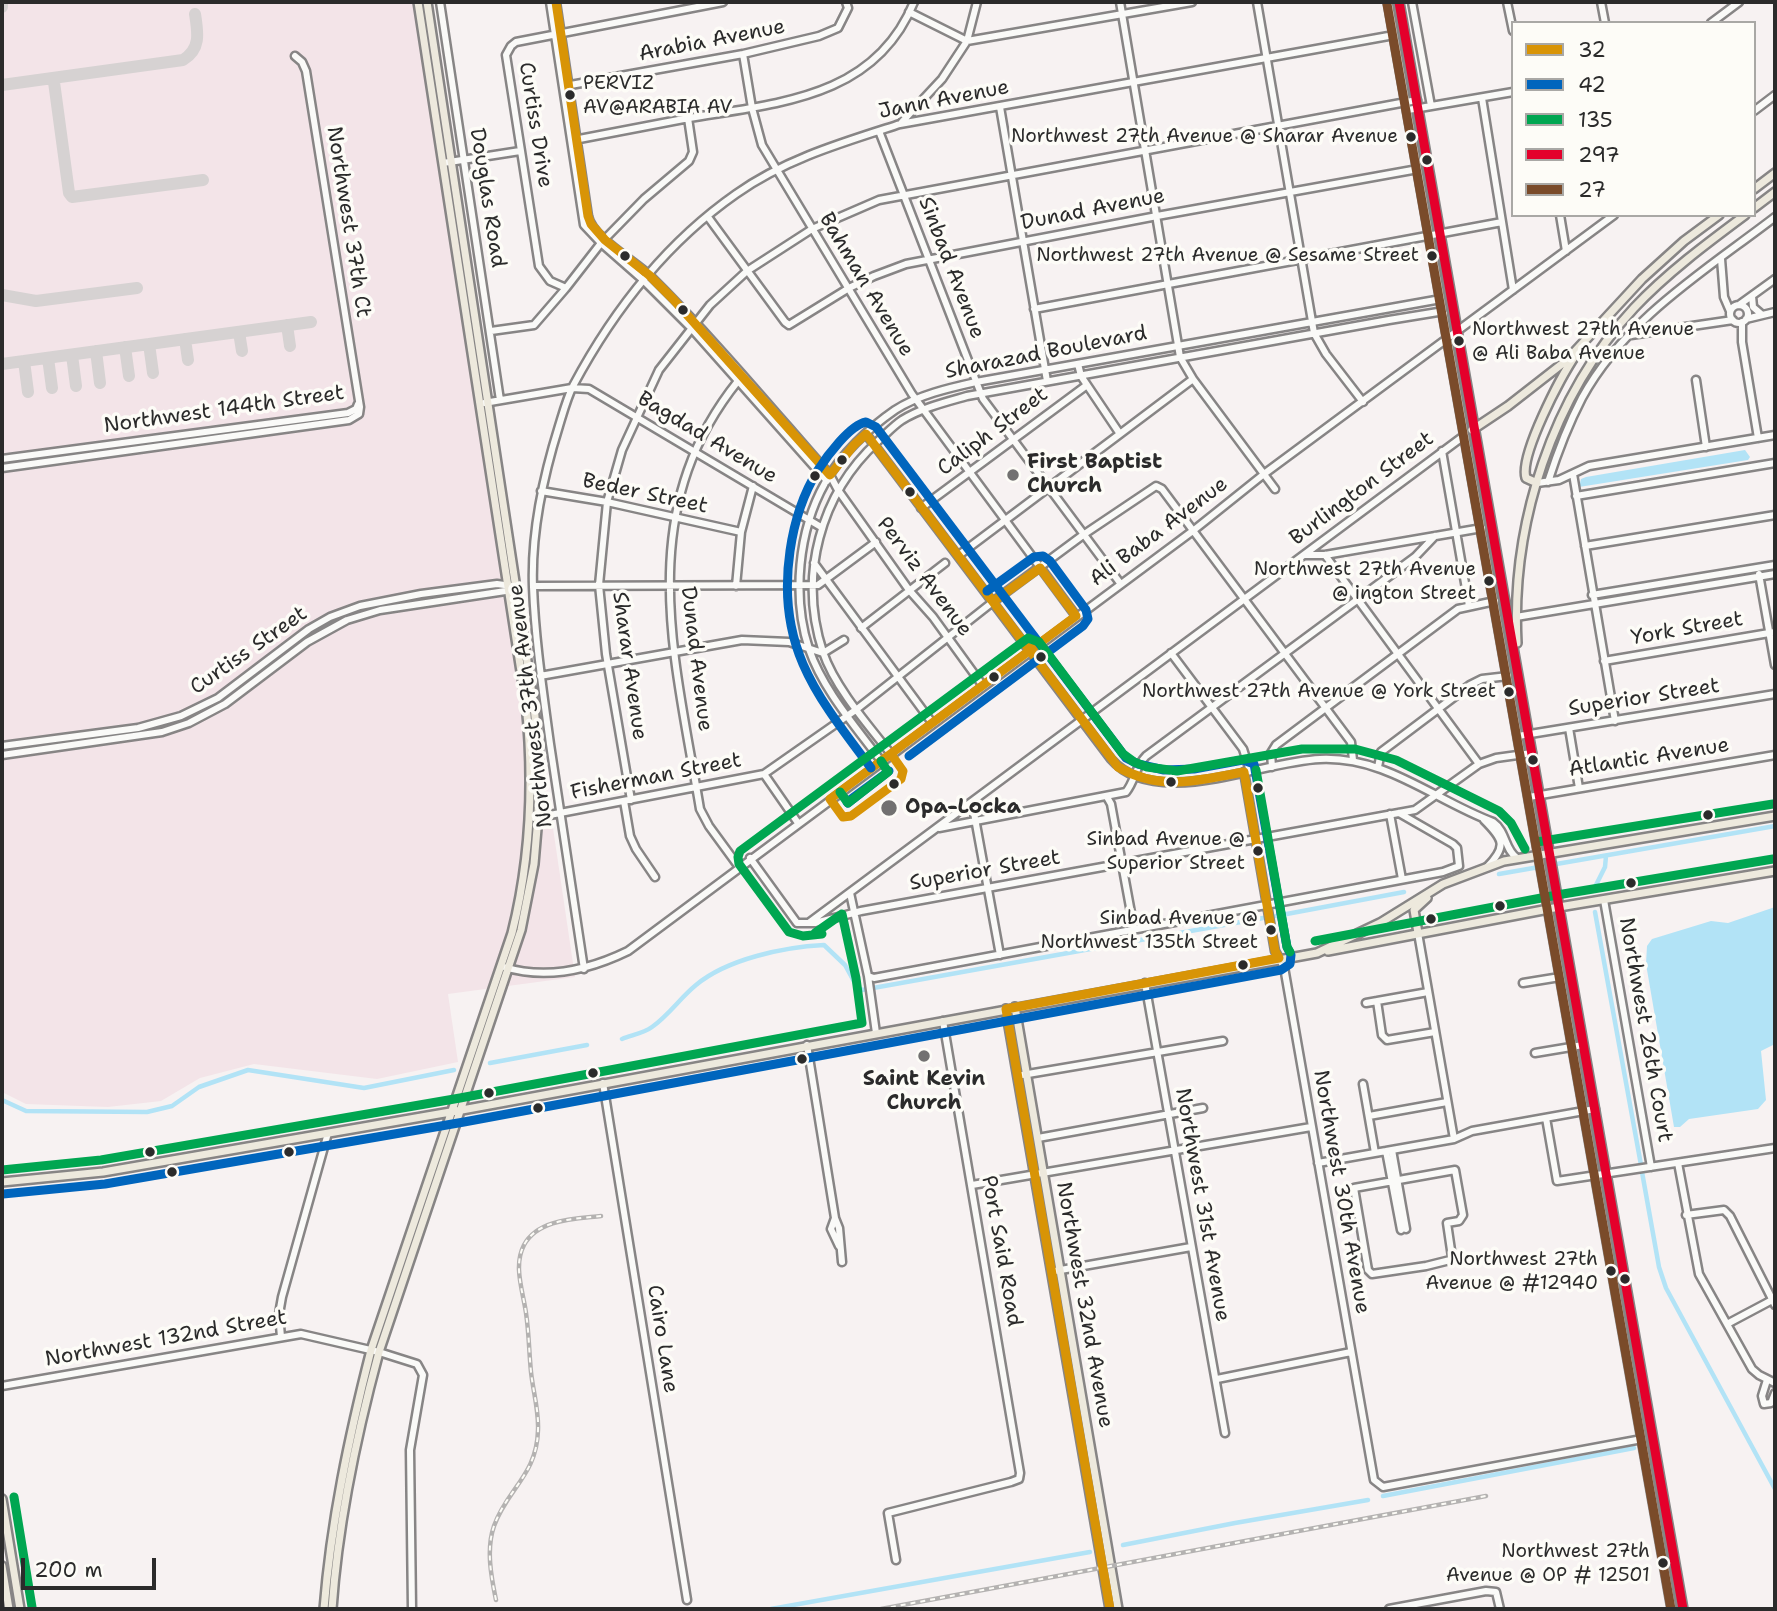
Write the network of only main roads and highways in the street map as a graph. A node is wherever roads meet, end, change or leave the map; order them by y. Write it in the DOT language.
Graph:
graph roads {
  1 [pos="424,2"];
  2 [pos="1388,2"];
  3 [pos="1399,2"];
  4 [pos="1775,173"];
  5 [pos="1756,187"];
  6 [pos="1775,192"];
  7 [pos="1756,206"];
  8 [pos="1715,217"];
  9 [pos="1742,217"];
  10 [pos="1441,299"];
  11 [pos="1454,310"];
  12 [pos="1585,341"];
  13 [pos="1475,428"];
  14 [pos="1465,435"];
  15 [pos="1537,483"];
  16 [pos="1485,547"];
  17 [pos="1498,561"];
  18 [pos="1488,566"];
  19 [pos="1501,577"];
  20 [pos="1515,658"];
  21 [pos="1775,816"];
  22 [pos="1550,856"];
  23 [pos="1539,857"];
  24 [pos="1775,871"];
  25 [pos="1469,873"];
  26 [pos="1559,907"];
  27 [pos="1549,909"];
  28 [pos="1418,933"];
  29 [pos="1317,953"];
  30 [pos="506,968"];
  31 [pos="1011,1008"];
  32 [pos="1022,1075"];
  33 [pos="462,1110"];
  34 [pos="453,1112"];
  35 [pos="2,1182"];
  36 [pos="1056,1271"];
  37 [pos="375,1351"];
  38 [pos="1642,1439"];
  39 [pos="1654,1449"];
  40 [pos="2,1499"];
  41 [pos="1672,1550"];
  42 [pos="1662,1551"];
  43 [pos="2,1569"];
  44 [pos="14,1570"];
  45 [pos="9,1609"];
  46 [pos="20,1609"];
  47 [pos="324,1609"];
  48 [pos="332,1609"];
  49 [pos="1110,1609"];
  50 [pos="1118,1609"];
  51 [pos="1672,1609"];
  52 [pos="1682,1609"];
  1 -- 30 [label="main road"];
  2 -- 10 [label="main road"];
  3 -- 11 [label="main road"];
  4 -- 5 [label="main road"];
  6 -- 7 [label="main road"];
  8 -- 12 [label="main road"];
  9 -- 15 [label="main road"];
  10 -- 11 [label="main road"];
  10 -- 14 [label="main road"];
  11 -- 13 [label="main road"];
  12 -- 13 [label="main road"];
  12 -- 15 [label="main road"];
  13 -- 14 [label="main road"];
  13 -- 17 [label="main road"];
  14 -- 16 [label="main road"];
  15 -- 20 [label="main road"];
  16 -- 17 [label="main road"];
  16 -- 18 [label="main road"];
  17 -- 19 [label="main road"];
  18 -- 19 [label="main road"];
  18 -- 23 [label="main road"];
  19 -- 20 [label="main road"];
  20 -- 22 [label="main road"];
  21 -- 22 [label="main road"];
  22 -- 23 [label="main road"];
  22 -- 26 [label="main road"];
  23 -- 25 [label="main road"];
  23 -- 27 [label="main road"];
  24 -- 26 [label="main road"];
  25 -- 28 [label="main road"];
  25 -- 29 [label="main road"];
  26 -- 27 [label="main road"];
  26 -- 39 [label="main road"];
  27 -- 28 [label="main road"];
  27 -- 38 [label="main road"];
  28 -- 29 [label="main road"];
  29 -- 31 [label="main road"];
  30 -- 33 [label="main road"];
  30 -- 34 [label="main road"];
  31 -- 32 [label="main road, Northwest 32nd Avenue"];
  31 -- 33 [label="main road"];
  32 -- 36 [label="main road, Northwest 32nd Avenue"];
  32 -- 36 [label="main road, Northwest 32nd Avenue"];
  33 -- 34 [label="main road"];
  33 -- 37 [label="main road"];
  34 -- 35 [label="main road"];
  34 -- 37 [label="main road"];
  36 -- 49 [label="main road, Northwest 32nd Avenue"];
  36 -- 50 [label="main road, Northwest 32nd Avenue"];
  37 -- 47 [label="main road"];
  37 -- 48 [label="main road"];
  38 -- 39 [label="main road"];
  38 -- 42 [label="main road"];
  39 -- 41 [label="main road"];
  40 -- 44 [label="main road"];
  41 -- 42 [label="main road"];
  41 -- 52 [label="main road"];
  42 -- 51 [label="main road"];
  43 -- 44 [label="main road"];
  43 -- 45 [label="main road"];
  44 -- 46 [label="main road"];
}
